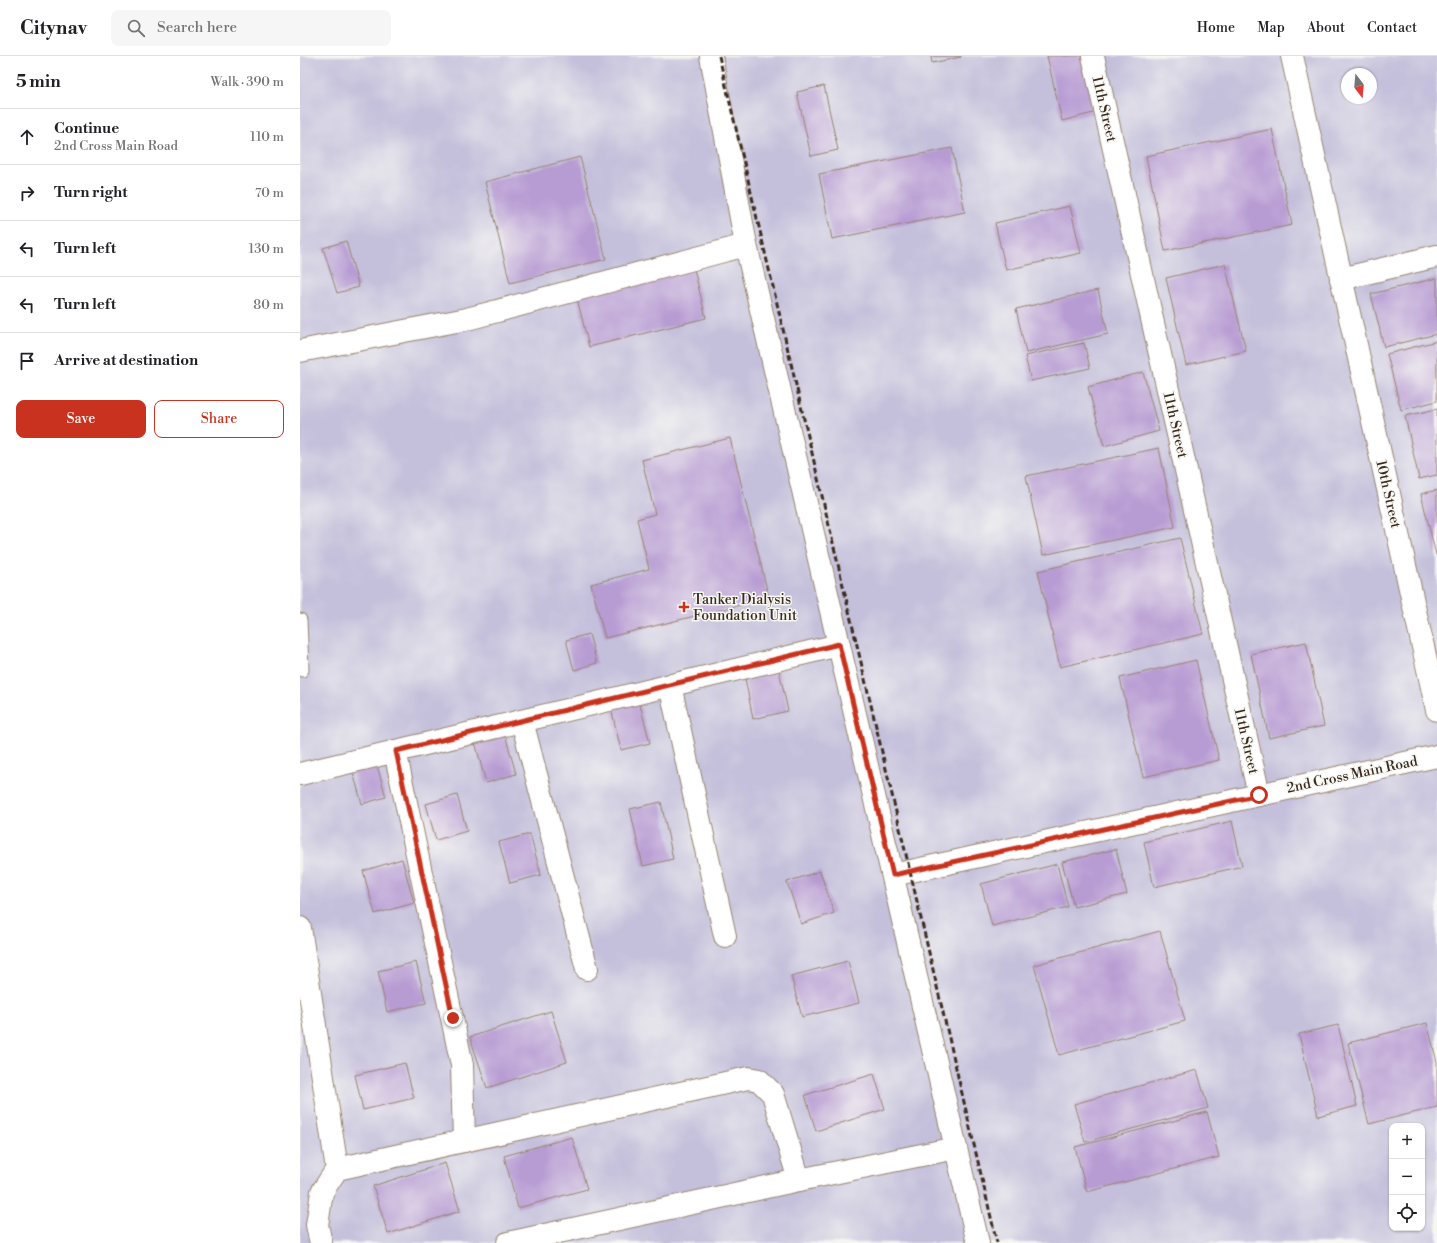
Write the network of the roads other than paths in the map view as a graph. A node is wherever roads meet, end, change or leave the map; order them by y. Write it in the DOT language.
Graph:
graph roads {
  1 [pos="711,56"];
  2 [pos="1094,56"];
  3 [pos="1292,56"];
  4 [pos="746,245"];
  5 [pos="1437,256"];
  6 [pos="1341,279"];
  7 [pos="300,351"];
  8 [pos="300,620"];
  9 [pos="839,644"];
  10 [pos="302,670"];
  11 [pos="670,685"];
  12 [pos="1437,710"];
  13 [pos="522,721"];
  14 [pos="396,751"];
  15 [pos="1437,756"];
  16 [pos="300,774"];
  17 [pos="1259,795"];
  18 [pos="893,875"];
  19 [pos="300,928"];
  20 [pos="725,936"];
  21 [pos="586,970"];
  22 [pos="464,1141"];
  23 [pos="956,1148"];
  24 [pos="337,1169"];
  25 [pos="799,1180"];
  26 [pos="321,1243"];
  27 [pos="508,1243"];
  28 [pos="978,1243"];
  1 -- 4 [label="street"];
  2 -- 17 [label="street, 11th Street"];
  3 -- 6 [label="street, 10th Street"];
  4 -- 7 [label="street"];
  4 -- 9 [label="street"];
  5 -- 6 [label="street"];
  6 -- 12 [label="street, 10th Street"];
  8 -- 10 [label="lane"];
  9 -- 11 [label="street"];
  9 -- 18 [label="street"];
  11 -- 13 [label="street"];
  11 -- 20 [label="street"];
  13 -- 14 [label="street"];
  13 -- 21 [label="street"];
  14 -- 16 [label="street"];
  14 -- 22 [label="street"];
  15 -- 17 [label="street, 2nd Cross Main Road"];
  17 -- 18 [label="street, 2nd Cross Main Road"];
  18 -- 23 [label="street"];
  19 -- 24 [label="street"];
  22 -- 24 [label="street"];
  22 -- 25 [label="street"];
  23 -- 25 [label="street"];
  23 -- 28 [label="street"];
  24 -- 26 [label="street"];
  25 -- 27 [label="street"];
}
